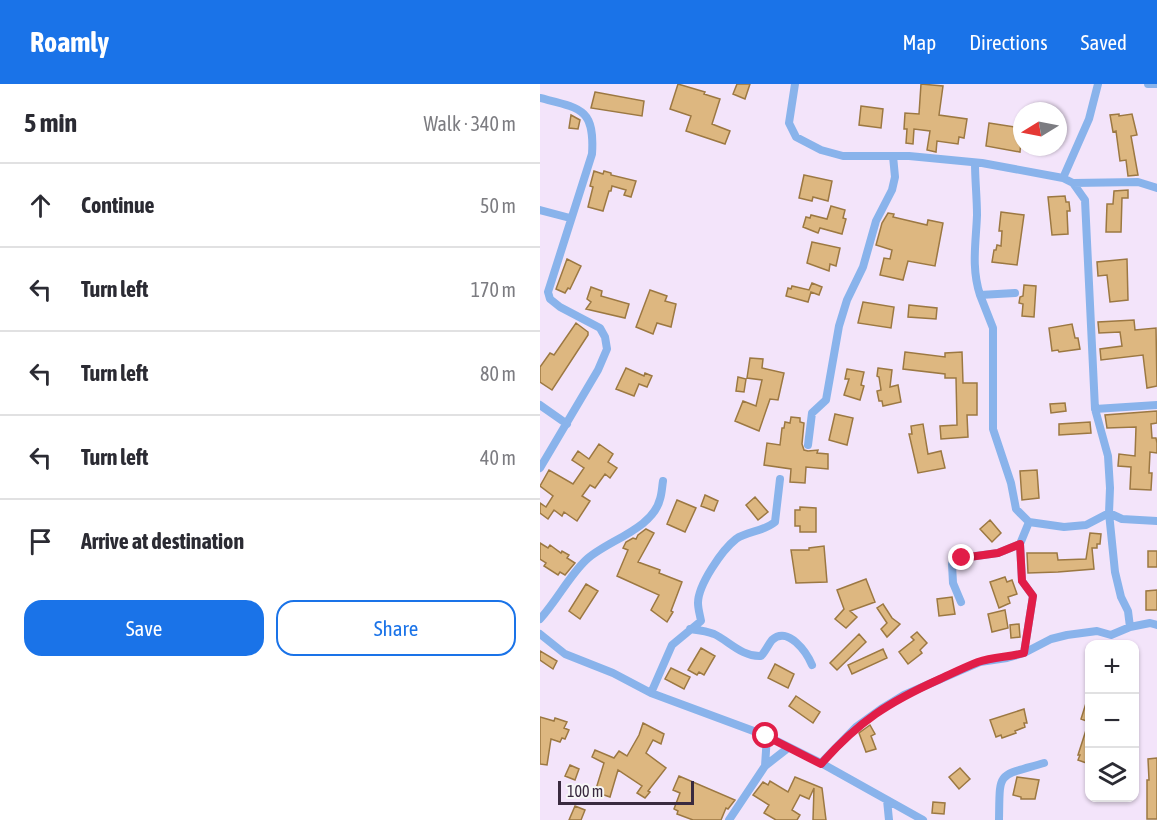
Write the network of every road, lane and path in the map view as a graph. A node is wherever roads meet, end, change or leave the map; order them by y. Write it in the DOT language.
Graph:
graph roads {
  1 [pos="795,84"];
  2 [pos="1098,84"];
  3 [pos="1148,84"];
  4 [pos="1156,84"];
  5 [pos="540,99"];
  6 [pos="893,156"];
  7 [pos="975,163"];
  8 [pos="1063,178"];
  9 [pos="1073,183"];
  10 [pos="1157,188"];
  11 [pos="540,210"];
  12 [pos="570,218"];
  13 [pos="1015,293"];
  14 [pos="980,295"];
  15 [pos="540,405"];
  16 [pos="1157,405"];
  17 [pos="1095,409"];
  18 [pos="567,424"];
  19 [pos="808,445"];
  20 [pos="540,468"];
  21 [pos="780,479"];
  22 [pos="663,481"];
  23 [pos="1109,513"];
  24 [pos="1157,521"];
  25 [pos="1029,522"];
  26 [pos="1020,544"];
  27 [pos="961,602"];
  28 [pos="540,619"];
  29 [pos="1157,625"];
  30 [pos="1130,627"];
  31 [pos="690,629"];
  32 [pos="540,634"];
  33 [pos="1024,653"];
  34 [pos="812,665"];
  35 [pos="651,693"];
  36 [pos="766,736"];
  37 [pos="788,748"];
  38 [pos="1044,763"];
  39 [pos="821,764"];
  40 [pos="765,766"];
  41 [pos="887,800"];
  42 [pos="729,820"];
  43 [pos="889,820"];
  44 [pos="923,820"];
  45 [pos="999,820"];
  1 -- 6 [label="street"];
  2 -- 8 [label="street"];
  3 -- 4 [label="street"];
  5 -- 12 [label="street"];
  6 -- 7 [label="street"];
  6 -- 19 [label="street"];
  7 -- 8 [label="street"];
  7 -- 14 [label="street"];
  8 -- 9 [label="street"];
  9 -- 10 [label="street"];
  9 -- 17 [label="street"];
  11 -- 12 [label="street"];
  12 -- 18 [label="street"];
  13 -- 14 [label="street"];
  14 -- 25 [label="street"];
  15 -- 18 [label="street"];
  16 -- 17 [label="street"];
  17 -- 23 [label="street"];
  18 -- 20 [label="street"];
  21 -- 31 [label="street"];
  22 -- 28 [label="street"];
  23 -- 24 [label="street"];
  23 -- 25 [label="street"];
  23 -- 30 [label="street"];
  25 -- 26 [label="street"];
  26 -- 27 [label="street"];
  26 -- 33 [label="street"];
  29 -- 30 [label="street"];
  30 -- 33 [label="street"];
  31 -- 34 [label="street"];
  31 -- 35 [label="street"];
  32 -- 35 [label="street"];
  33 -- 39 [label="street"];
  35 -- 36 [label="street"];
  36 -- 37 [label="street"];
  36 -- 40 [label="street"];
  37 -- 39 [label="street"];
  37 -- 40 [label="street"];
  38 -- 45 [label="street"];
  39 -- 41 [label="street"];
  40 -- 42 [label="street"];
  41 -- 43 [label="street"];
  41 -- 44 [label="street"];
}
